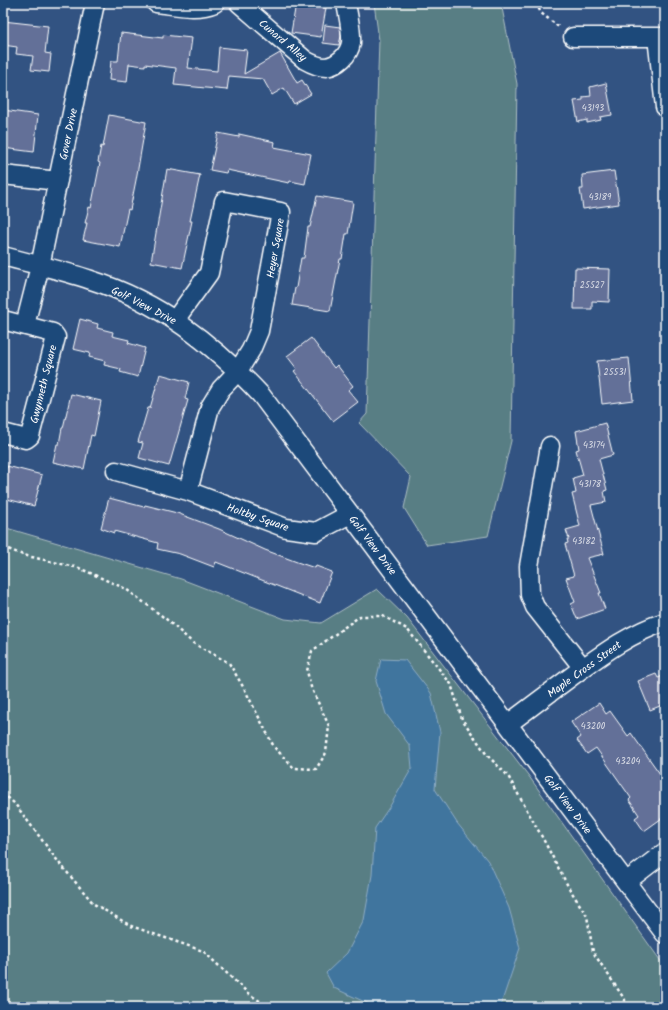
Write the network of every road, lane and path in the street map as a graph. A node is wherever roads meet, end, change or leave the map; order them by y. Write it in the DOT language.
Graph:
graph roads {
  1 [pos="95,3"];
  2 [pos="156,3"];
  3 [pos="215,3"];
  4 [pos="239,3"];
  5 [pos="346,3"];
  6 [pos="536,3"];
  7 [pos="573,37"];
  8 [pos="661,37"];
  9 [pos="665,107"];
  10 [pos="3,175"];
  11 [pos="58,181"];
  12 [pos="3,256"];
  13 [pos="40,266"];
  14 [pos="3,320"];
  15 [pos="175,320"];
  16 [pos="25,325"];
  17 [pos="238,371"];
  18 [pos="3,434"];
  19 [pos="550,446"];
  20 [pos="116,471"];
  21 [pos="188,491"];
  22 [pos="350,514"];
  23 [pos="3,547"];
  24 [pos="665,622"];
  25 [pos="583,668"];
  26 [pos="508,724"];
  27 [pos="3,793"];
  28 [pos="665,852"];
  29 [pos="626,882"];
  30 [pos="665,934"];
  31 [pos="269,1007"];
  32 [pos="624,1007"];
  1 -- 11 [label="street, Gover Drive"];
  2 -- 3 [label="street"];
  4 -- 5 [label="street, Cunard Alley"];
  6 -- 7 [label="path"];
  7 -- 8 [label="street"];
  8 -- 9 [label="street"];
  10 -- 11 [label="street"];
  11 -- 13 [label="street, Gover Drive"];
  12 -- 13 [label="street, Golf View Drive"];
  13 -- 15 [label="street, Golf View Drive"];
  13 -- 16 [label="street"];
  14 -- 16 [label="street, Gwynneth Square"];
  15 -- 17 [label="street, Golf View Drive"];
  15 -- 17 [label="street, Heyer Square"];
  16 -- 18 [label="street, Gwynneth Square"];
  17 -- 21 [label="street"];
  17 -- 22 [label="street, Golf View Drive"];
  19 -- 25 [label="street"];
  20 -- 21 [label="street, Holtby Square"];
  21 -- 22 [label="street, Holtby Square"];
  22 -- 26 [label="street, Golf View Drive"];
  23 -- 32 [label="path"];
  24 -- 25 [label="street, Maple Cross Street"];
  25 -- 26 [label="street, Maple Cross Street"];
  26 -- 29 [label="street, Golf View Drive"];
  27 -- 31 [label="path"];
  28 -- 29 [label="street"];
  29 -- 30 [label="street, Golf View Drive"];
}
